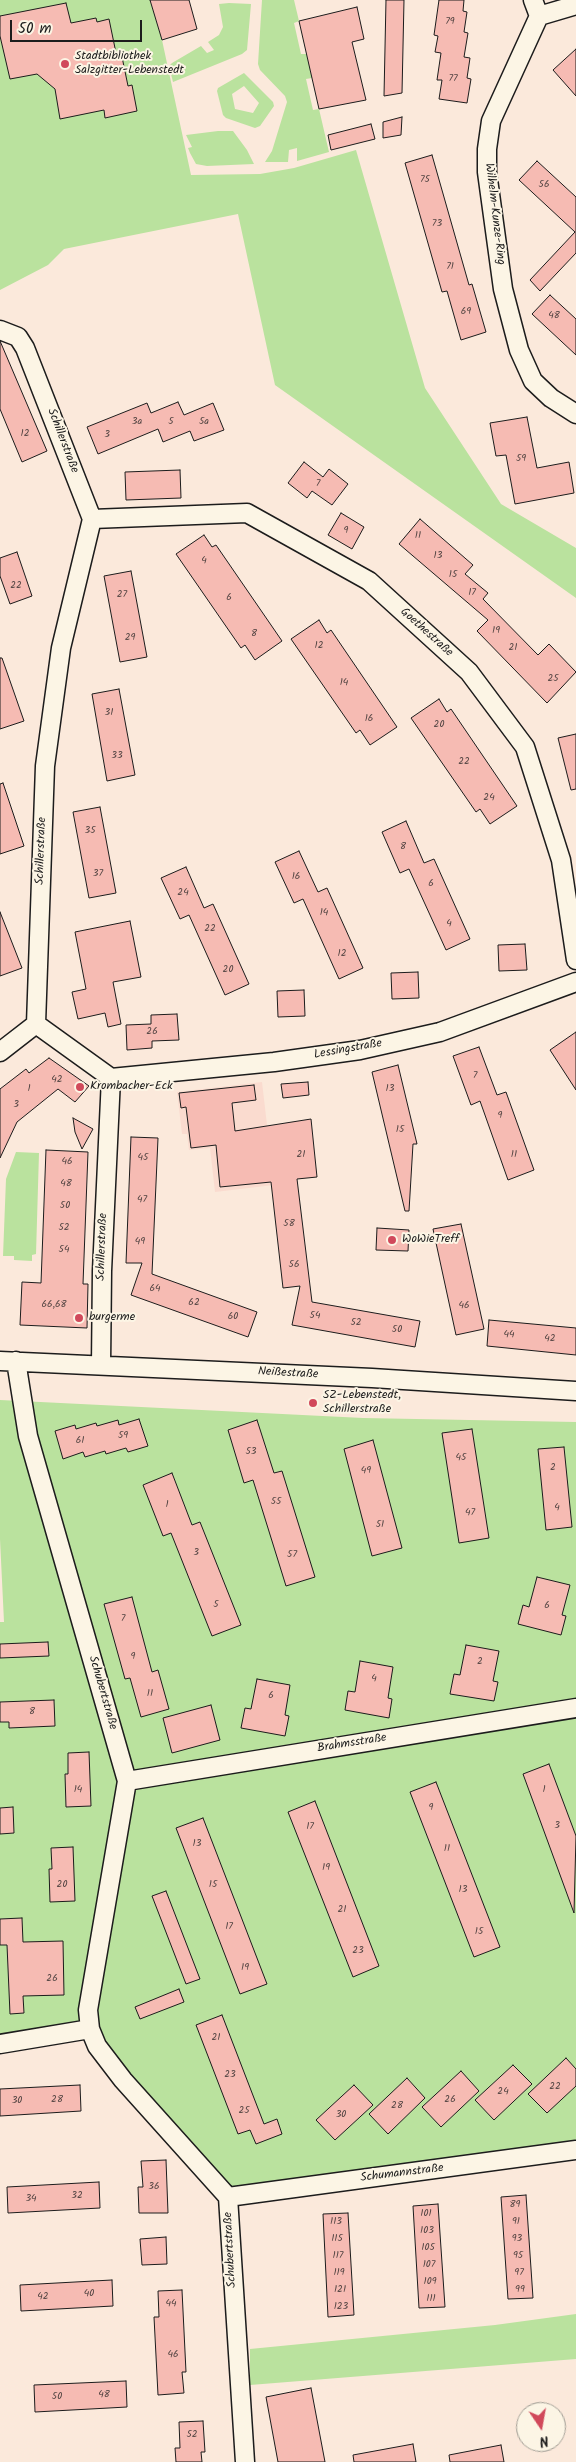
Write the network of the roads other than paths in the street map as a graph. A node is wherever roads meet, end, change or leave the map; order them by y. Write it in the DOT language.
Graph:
graph roads {
  1 [pos="576,5"];
  2 [pos="536,8"];
  3 [pos="0,330"];
  4 [pos="576,414"];
  5 [pos="92,519"];
  6 [pos="576,960"];
  7 [pos="576,982"];
  8 [pos="36,1024"];
  9 [pos="0,1052"];
  10 [pos="111,1078"];
  11 [pos="8,1361"];
  12 [pos="101,1365"];
  13 [pos="576,1391"];
  14 [pos="576,1708"];
  15 [pos="128,1781"];
  16 [pos="90,2029"];
  17 [pos="0,2044"];
  18 [pos="576,2150"];
  19 [pos="228,2197"];
  20 [pos="245,2462"];
  1 -- 2 [label="street"];
  2 -- 4 [label="street, Wilhelm-Kunze-Ring"];
  3 -- 5 [label="street, Schillerstraße"];
  5 -- 6 [label="street, Goethestraße"];
  5 -- 8 [label="street, Schillerstraße"];
  7 -- 10 [label="street, Lessingstraße"];
  8 -- 9 [label="street"];
  8 -- 10 [label="street"];
  10 -- 12 [label="street, Schillerstraße"];
  11 -- 12 [label="street, Neißestraße"];
  11 -- 15 [label="street, Schubertstraße"];
  12 -- 13 [label="street, Neißestraße"];
  14 -- 15 [label="street, Brahmsstraße"];
  15 -- 16 [label="street, Schubertstraße"];
  16 -- 17 [label="street"];
  16 -- 19 [label="street, Schubertstraße"];
  18 -- 19 [label="street, Schumannstraße"];
  19 -- 20 [label="street, Schubertstraße"];
}
